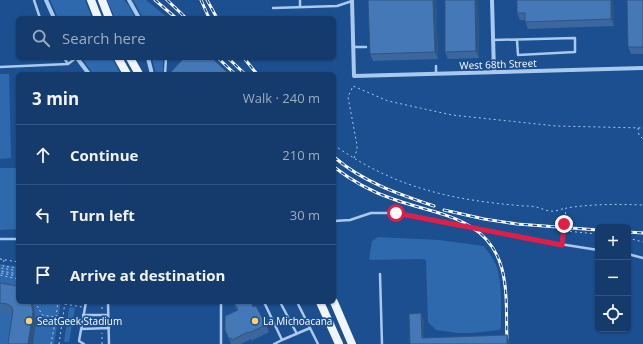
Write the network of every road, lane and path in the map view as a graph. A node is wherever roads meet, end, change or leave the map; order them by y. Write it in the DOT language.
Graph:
graph roads {
  1 [pos="34,0"];
  2 [pos="46,0"];
  3 [pos="91,0"];
  4 [pos="102,0"];
  5 [pos="129,0"];
  6 [pos="300,0"];
  7 [pos="492,0"];
  8 [pos="352,1"];
  9 [pos="273,8"];
  10 [pos="300,8"];
  11 [pos="39,16"];
  12 [pos="53,16"];
  13 [pos="97,16"];
  14 [pos="108,16"];
  15 [pos="138,16"];
  16 [pos="493,40"];
  17 [pos="517,40"];
  18 [pos="366,47"];
  19 [pos="353,48"];
  20 [pos="65,60"];
  21 [pos="73,60"];
  22 [pos="78,60"];
  23 [pos="119,60"];
  24 [pos="131,60"];
  25 [pos="148,60"];
  26 [pos="166,60"];
  27 [pos="68,64"];
  28 [pos="436,66"];
  29 [pos="0,67"];
  30 [pos="643,68"];
  31 [pos="87,72"];
  32 [pos="126,72"];
  33 [pos="138,72"];
  34 [pos="152,72"];
  35 [pos="165,72"];
  36 [pos="494,72"];
  37 [pos="436,73"];
  38 [pos="638,128"];
  39 [pos="643,128"];
  40 [pos="643,139"];
  41 [pos="336,146"];
  42 [pos="354,158"];
  43 [pos="643,205"];
  44 [pos="566,208"];
  45 [pos="336,221"];
  46 [pos="564,230"];
  47 [pos="595,234"];
  48 [pos="0,239"];
  49 [pos="16,239"];
  50 [pos="631,239"];
  51 [pos="643,242"];
  52 [pos="562,245"];
  53 [pos="595,250"];
  54 [pos="631,255"];
  55 [pos="643,258"];
  56 [pos="0,260"];
  57 [pos="4,260"];
  58 [pos="16,262"];
  59 [pos="16,268"];
  60 [pos="16,271"];
  61 [pos="380,274"];
  62 [pos="16,275"];
  63 [pos="16,275"];
  64 [pos="16,279"];
  65 [pos="36,304"];
  66 [pos="58,304"];
  67 [pos="65,304"];
  68 [pos="69,304"];
  69 [pos="86,304"];
  70 [pos="102,304"];
  71 [pos="108,304"];
  72 [pos="220,304"];
  73 [pos="265,304"];
  74 [pos="281,304"];
  75 [pos="298,304"];
  76 [pos="321,304"];
  77 [pos="335,304"];
  78 [pos="85,308"];
  79 [pos="108,314"];
  80 [pos="83,315"];
  81 [pos="102,315"];
  82 [pos="56,317"];
  83 [pos="109,328"];
  84 [pos="310,328"];
  85 [pos="81,329"];
  86 [pos="102,329"];
  87 [pos="296,334"];
  88 [pos="282,340"];
  89 [pos="51,344"];
  90 [pos="59,344"];
  91 [pos="84,344"];
  92 [pos="102,344"];
  93 [pos="109,344"];
  94 [pos="221,344"];
  95 [pos="274,344"];
  96 [pos="318,344"];
  97 [pos="339,344"];
  98 [pos="352,344"];
  99 [pos="382,344"];
  1 -- 11 [label="lane"];
  2 -- 12 [label="street"];
  3 -- 13 [label="main road"];
  4 -- 14 [label="main road"];
  5 -- 15 [label="street"];
  6 -- 10 [label="lane"];
  7 -- 16 [label="street"];
  8 -- 10 [label="lane"];
  8 -- 19 [label="street"];
  9 -- 10 [label="lane"];
  16 -- 17 [label="lane"];
  16 -- 36 [label="street"];
  17 -- 17 [label="lane"];
  18 -- 19 [label="lane"];
  19 -- 37 [label="street, West 68th Street"];
  20 -- 27 [label="lane"];
  21 -- 27 [label="lane"];
  22 -- 31 [label="street"];
  23 -- 32 [label="main road"];
  24 -- 33 [label="main road"];
  25 -- 34 [label="street"];
  26 -- 35 [label="lane"];
  27 -- 29 [label="lane"];
  28 -- 37 [label="lane"];
  30 -- 36 [label="street, West 68th Street"];
  36 -- 37 [label="street, West 68th Street"];
  38 -- 39 [label="path"];
  38 -- 40 [label="path"];
  38 -- 42 [label="path"];
  41 -- 42 [label="path"];
  42 -- 44 [label="path"];
  43 -- 44 [label="path"];
  44 -- 46 [label="path"];
  45 -- 52 [label="lane"];
  46 -- 47 [label="path"];
  46 -- 52 [label="path"];
  48 -- 49 [label="lane"];
  50 -- 51 [label="path"];
  52 -- 53 [label="lane"];
  54 -- 55 [label="lane"];
  56 -- 57 [label="path"];
  57 -- 58 [label="path"];
  57 -- 59 [label="path"];
  60 -- 62 [label="path"];
  61 -- 99 [label="lane"];
  63 -- 64 [label="path"];
  65 -- 82 [label="path"];
  66 -- 82 [label="path"];
  67 -- 90 [label="path"];
  68 -- 78 [label="path"];
  69 -- 78 [label="lane"];
  70 -- 81 [label="path"];
  71 -- 79 [label="lane"];
  72 -- 94 [label="lane"];
  73 -- 88 [label="lane"];
  74 -- 87 [label="lane"];
  75 -- 84 [label="lane"];
  76 -- 97 [label="main road"];
  77 -- 98 [label="main road"];
  78 -- 80 [label="lane"];
  79 -- 81 [label="lane"];
  79 -- 83 [label="lane"];
  80 -- 81 [label="lane"];
  80 -- 85 [label="lane"];
  82 -- 89 [label="path"];
  83 -- 86 [label="lane"];
  83 -- 93 [label="lane"];
  84 -- 87 [label="lane"];
  84 -- 96 [label="lane"];
  85 -- 86 [label="lane"];
  85 -- 91 [label="lane"];
  86 -- 92 [label="path"];
  87 -- 88 [label="lane"];
  88 -- 95 [label="lane"];
}
